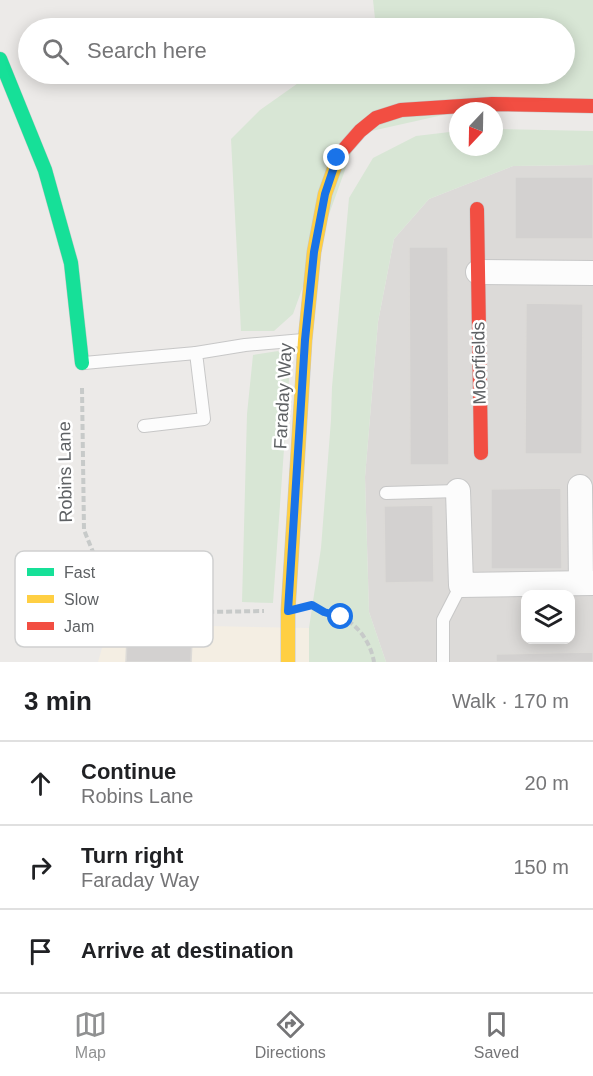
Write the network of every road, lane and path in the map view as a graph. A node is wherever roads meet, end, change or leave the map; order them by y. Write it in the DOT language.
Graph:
graph roads {
  1 [pos="0,59"];
  2 [pos="593,106"];
  3 [pos="477,209"];
  4 [pos="478,272"];
  5 [pos="593,273"];
  6 [pos="305,340"];
  7 [pos="196,353"];
  8 [pos="82,363"];
  9 [pos="144,426"];
  10 [pos="481,453"];
  11 [pos="580,487"];
  12 [pos="458,491"];
  13 [pos="386,493"];
  14 [pos="93,551"];
  15 [pos="587,583"];
  16 [pos="461,585"];
  17 [pos="288,611"];
  18 [pos="213,612"];
  19 [pos="285,660"];
  20 [pos="374,662"];
  21 [pos="443,662"];
  1 -- 8 [label="street"];
  2 -- 6 [label="street, Faraday Way"];
  3 -- 4 [label="street, Moorfields"];
  4 -- 5 [label="street"];
  4 -- 10 [label="street, Moorfields"];
  6 -- 7 [label="lane"];
  6 -- 17 [label="street, Faraday Way"];
  7 -- 8 [label="lane"];
  7 -- 9 [label="lane"];
  8 -- 14 [label="path, Robins Lane"];
  11 -- 15 [label="street"];
  12 -- 13 [label="lane"];
  12 -- 16 [label="street"];
  15 -- 16 [label="street"];
  16 -- 21 [label="lane"];
  17 -- 18 [label="path, Robins Lane"];
  17 -- 19 [label="street, Faraday Way"];
  17 -- 20 [label="path, Robins Lane"];
}
